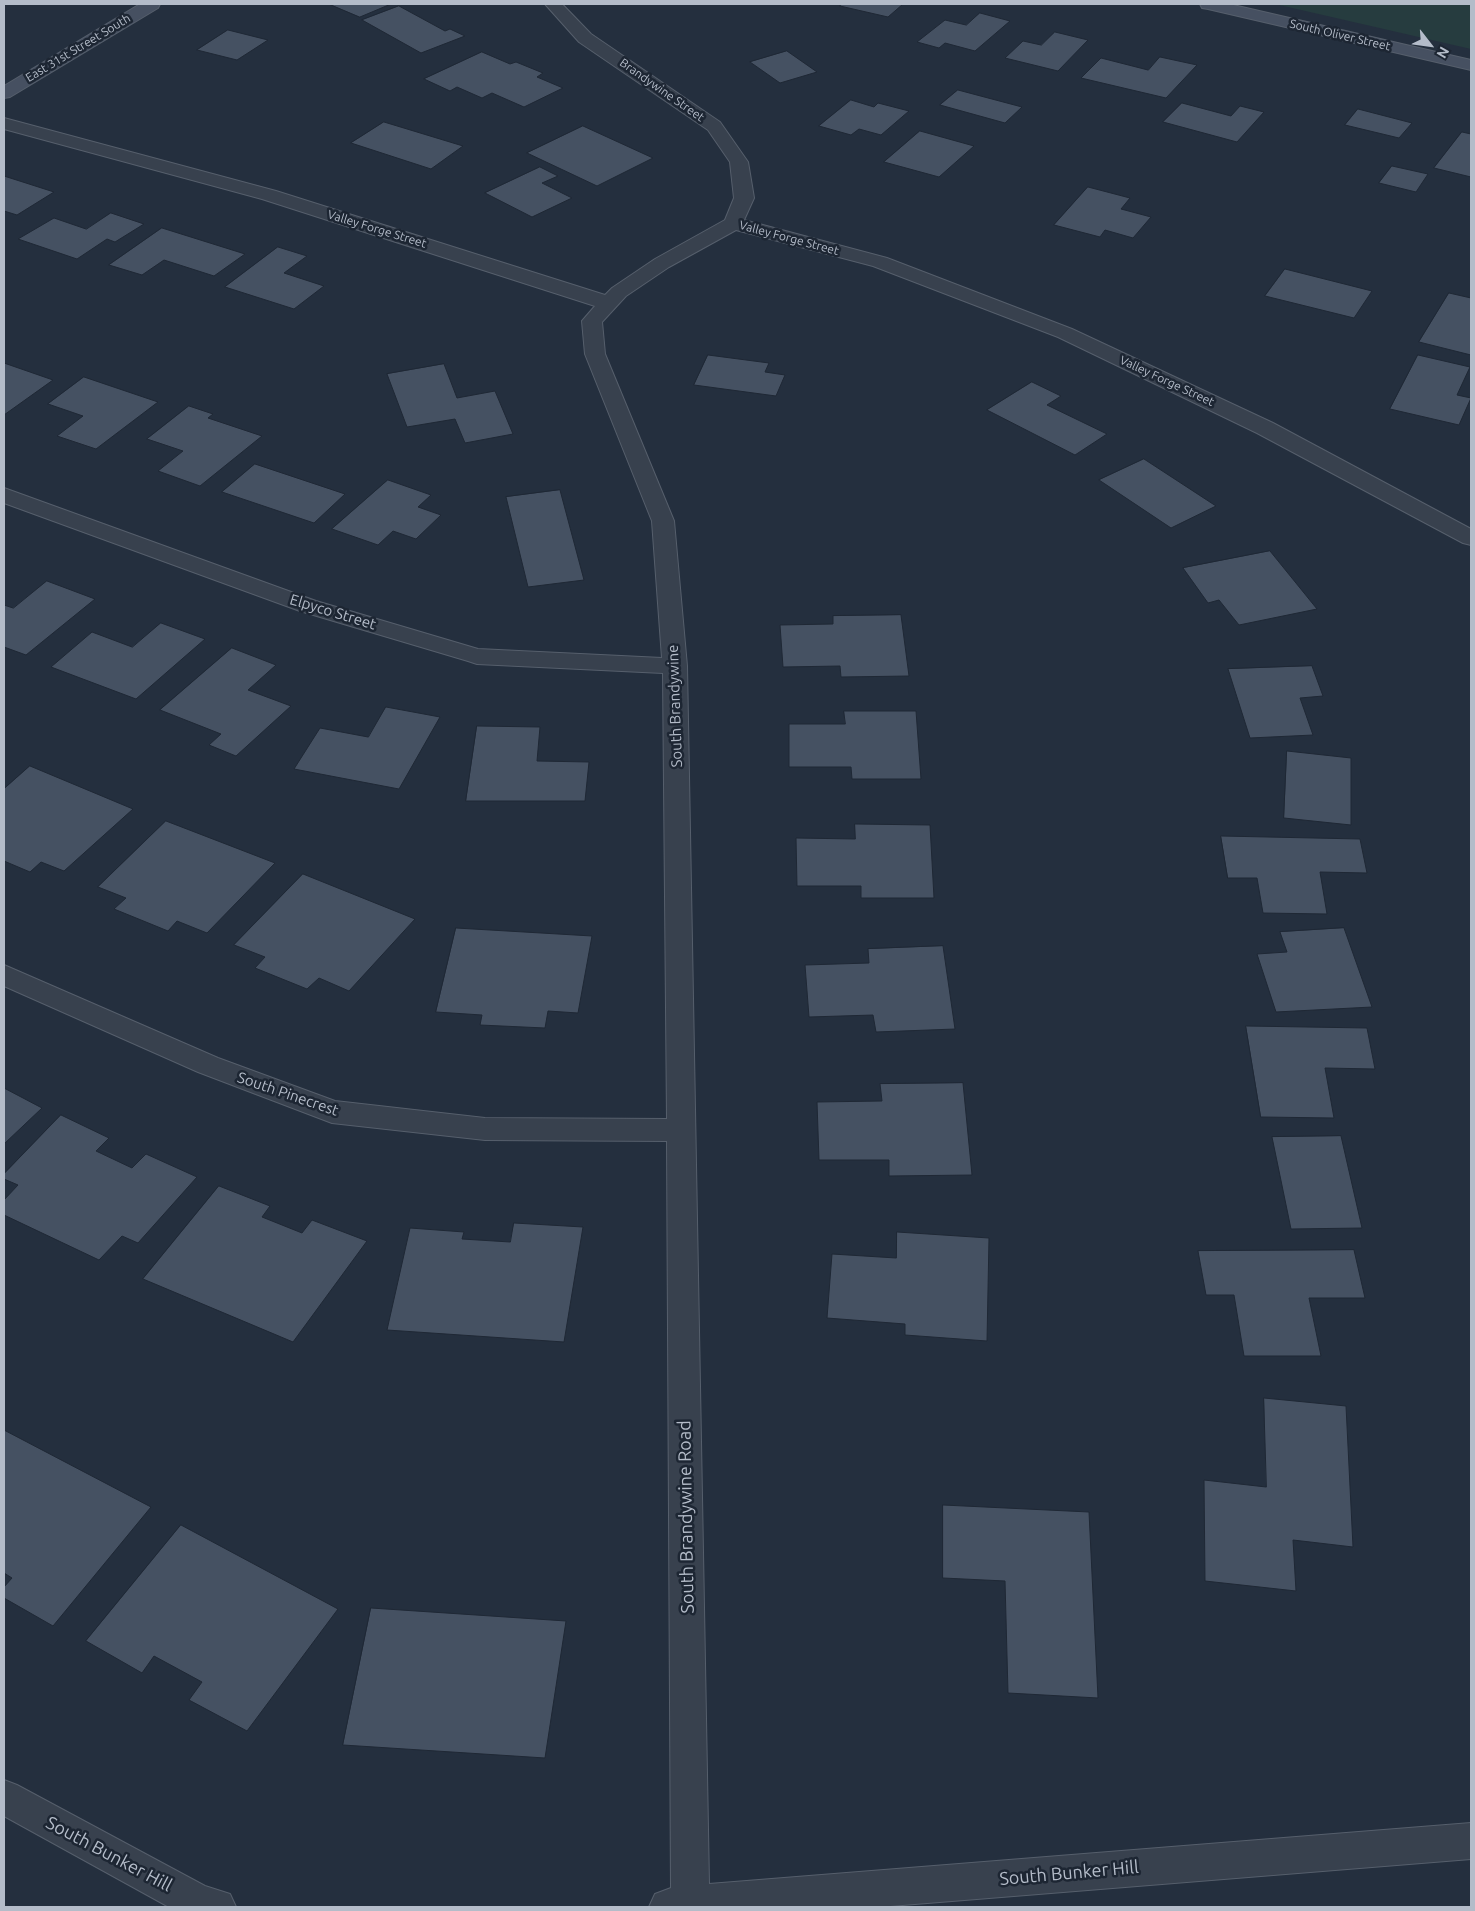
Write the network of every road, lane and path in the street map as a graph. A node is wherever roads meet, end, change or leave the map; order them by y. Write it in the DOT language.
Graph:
graph roads {
  1 [pos="152,4"];
  2 [pos="553,4"];
  3 [pos="1208,4"];
  4 [pos="1471,66"];
  5 [pos="4,93"];
  6 [pos="4,123"];
  7 [pos="734,223"];
  8 [pos="608,303"];
  9 [pos="4,495"];
  10 [pos="1471,538"];
  11 [pos="675,666"];
  12 [pos="4,975"];
  13 [pos="682,1130"];
  14 [pos="4,1797"];
  15 [pos="1471,1841"];
  16 [pos="679,1905"];
  17 [pos="217,1907"];
  1 -- 5 [label="main road, East 31st Street South"];
  2 -- 7 [label="street, Brandywine Street"];
  3 -- 4 [label="main road, South Oliver Street"];
  6 -- 8 [label="street, Valley Forge Street"];
  7 -- 8 [label="street, Valley Forge Street"];
  7 -- 10 [label="street, Valley Forge Street"];
  8 -- 11 [label="street, South Brandywine"];
  9 -- 11 [label="street, Elpyco Street"];
  11 -- 13 [label="street, South Brandywine"];
  12 -- 13 [label="street, South Pinecrest"];
  13 -- 16 [label="street, South Brandywine Road"];
  14 -- 17 [label="street, South Bunker Hill"];
  15 -- 16 [label="street, South Bunker Hill"];
}
